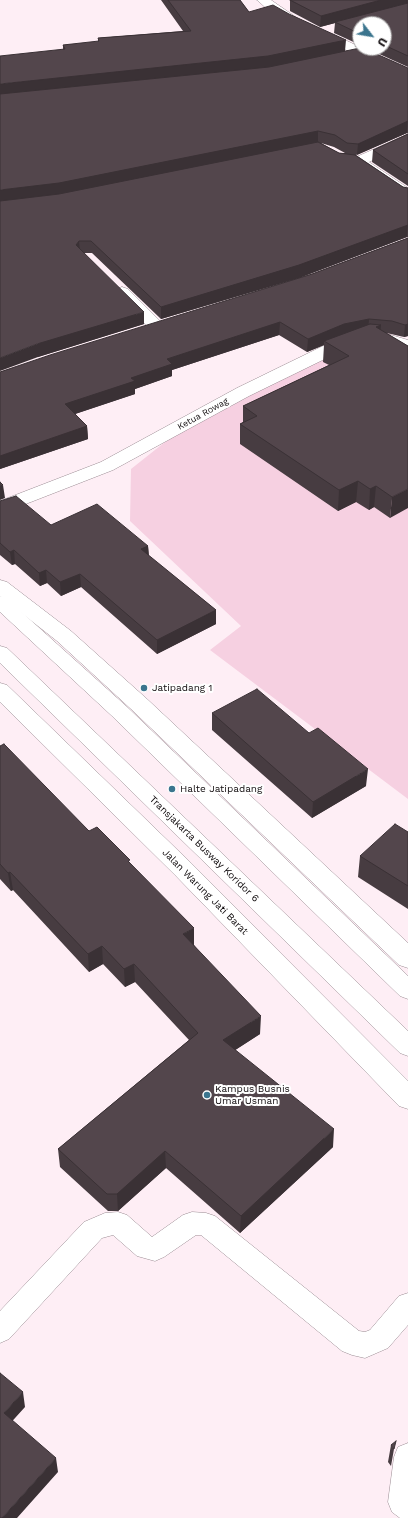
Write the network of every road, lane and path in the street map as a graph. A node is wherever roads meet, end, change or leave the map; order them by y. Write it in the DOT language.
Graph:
graph roads {
  1 [pos="263,0"];
  2 [pos="341,27"];
  3 [pos="318,33"];
  4 [pos="352,48"];
  5 [pos="352,56"];
  6 [pos="369,56"];
  7 [pos="341,58"];
  8 [pos="408,74"];
  9 [pos="408,138"];
  10 [pos="343,160"];
  11 [pos="359,161"];
  12 [pos="408,195"];
  13 [pos="114,284"];
  14 [pos="158,328"];
  15 [pos="408,346"];
  16 [pos="0,508"];
  17 [pos="0,586"];
  18 [pos="0,602"];
  19 [pos="0,652"];
  20 [pos="0,690"];
  21 [pos="408,958"];
  22 [pos="408,990"];
  23 [pos="408,1046"];
  24 [pos="408,1098"];
  25 [pos="408,1305"];
  26 [pos="0,1330"];
  27 [pos="408,1458"];
  28 [pos="408,1507"];
  1 -- 3 [label="street"];
  2 -- 3 [label="street"];
  3 -- 4 [label="street"];
  5 -- 7 [label="street"];
  6 -- 8 [label="street"];
  9 -- 11 [label="street"];
  10 -- 11 [label="street"];
  11 -- 12 [label="street"];
  13 -- 14 [label="street"];
  15 -- 16 [label="street, Ketua Rowag"];
  17 -- 21 [label="street"];
  18 -- 22 [label="lane"];
  19 -- 23 [label="lane, Transjakarta Busway Koridor 6"];
  20 -- 24 [label="street, Jalan Warung Jati Barat"];
  25 -- 26 [label="lane"];
  27 -- 28 [label="lane"];
}
